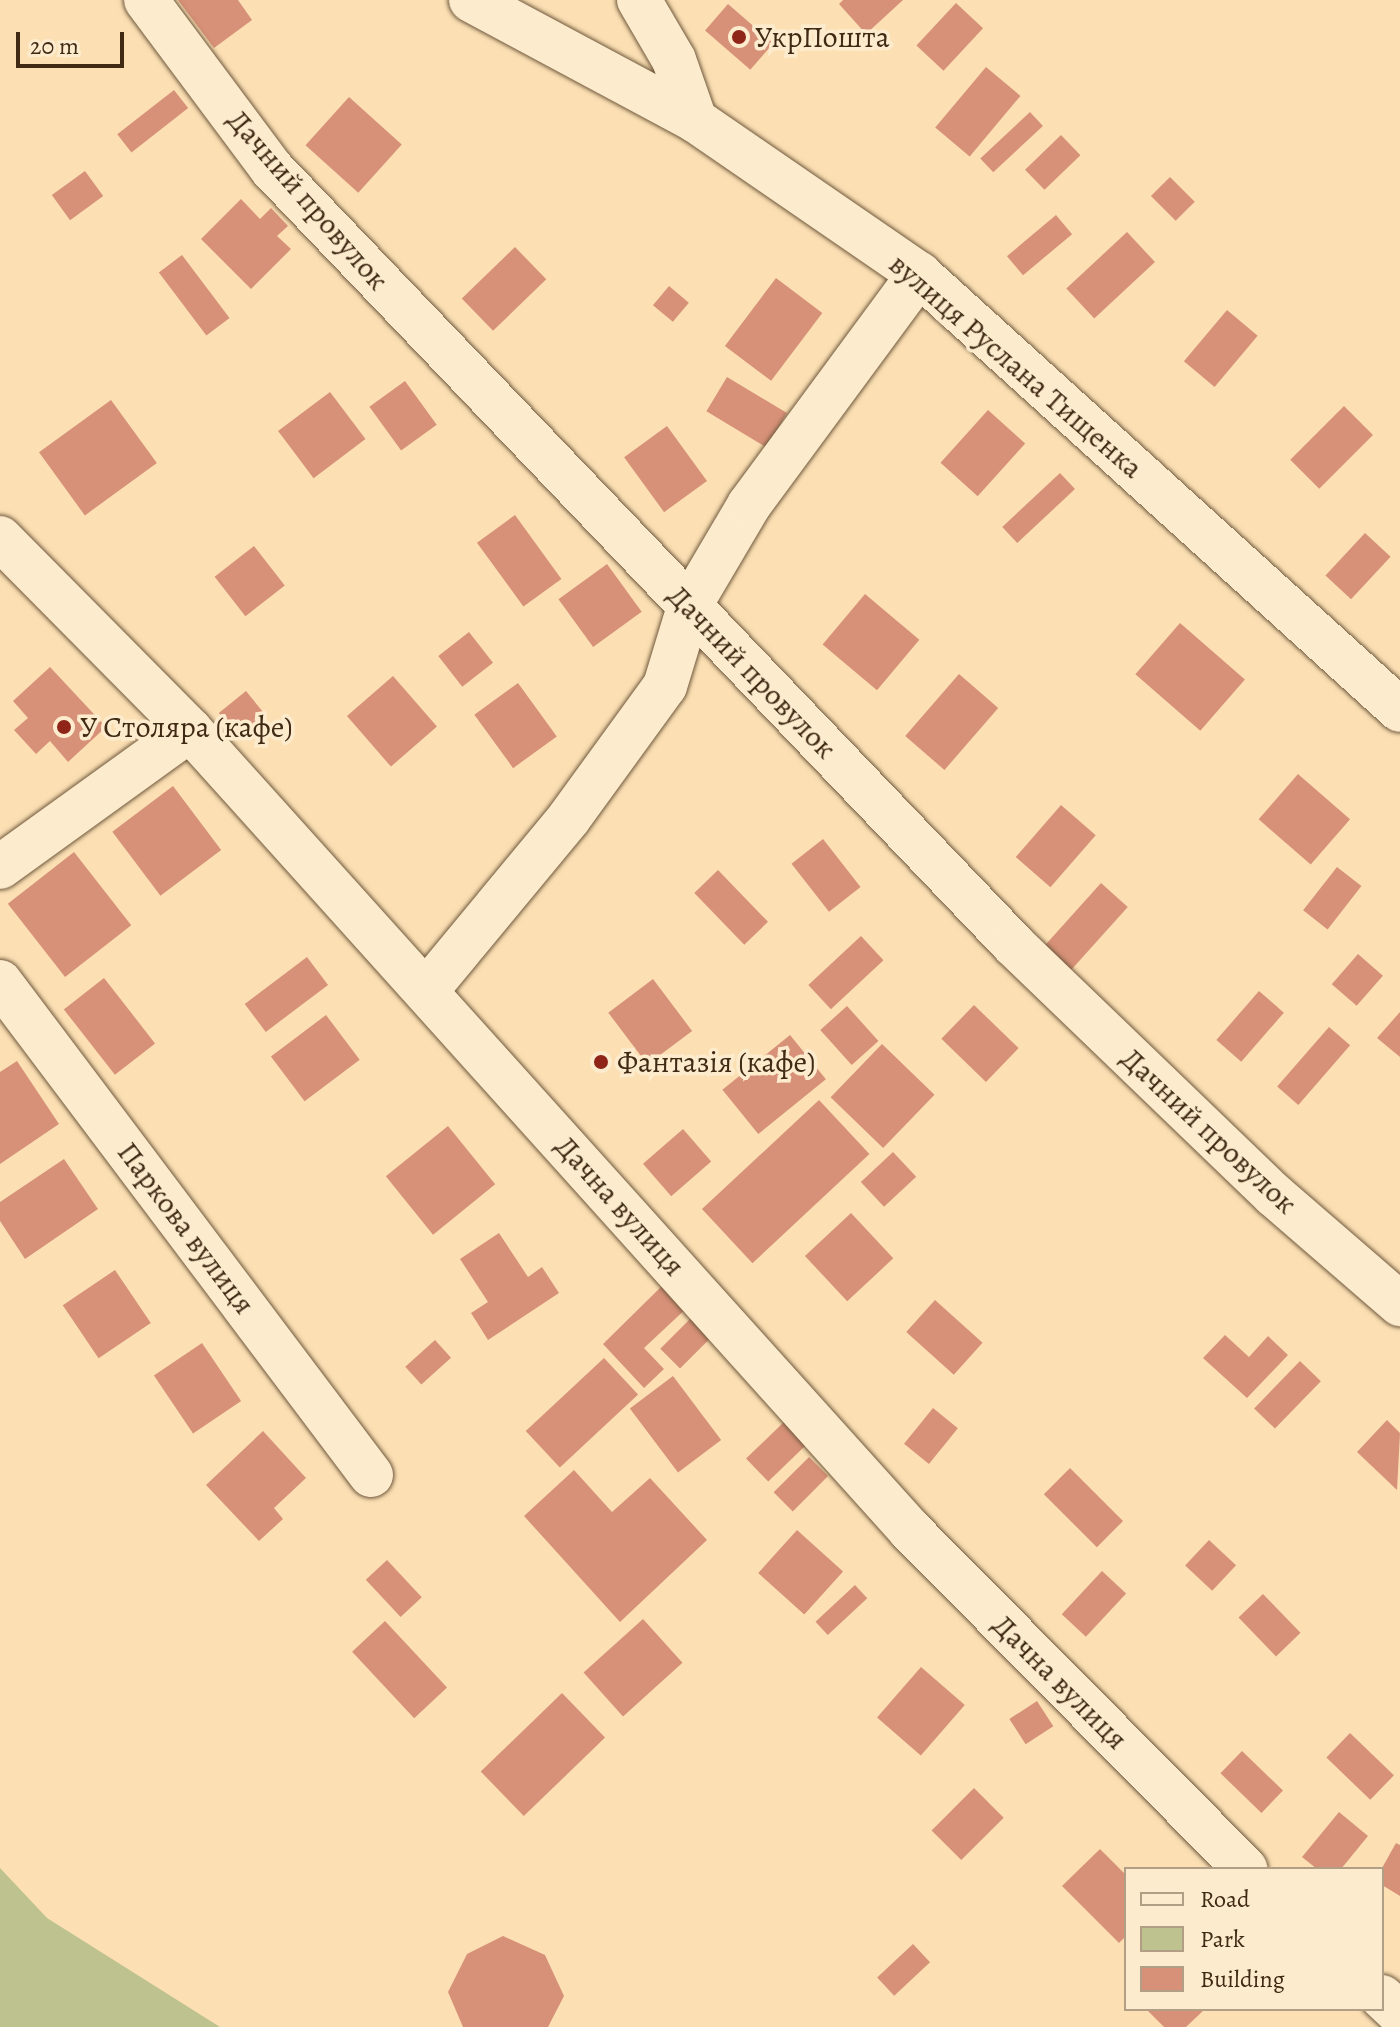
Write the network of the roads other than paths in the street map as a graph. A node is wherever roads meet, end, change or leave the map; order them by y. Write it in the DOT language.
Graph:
graph roads {
  1 [pos="146,0"];
  2 [pos="639,0"];
  3 [pos="491,7"];
  4 [pos="695,120"];
  5 [pos="919,274"];
  6 [pos="0,538"];
  7 [pos="689,607"];
  8 [pos="1400,710"];
  9 [pos="190,730"];
  10 [pos="0,867"];
  11 [pos="0,982"];
  12 [pos="426,991"];
  13 [pos="1400,1304"];
  14 [pos="371,1475"];
  15 [pos="1243,1867"];
  16 [pos="1384,1999"];
  17 [pos="1400,2014"];
  1 -- 7 [label="street, Дачний провулок"];
  2 -- 4 [label="street"];
  3 -- 4 [label="street, вулиця Руслана Тищенка"];
  4 -- 5 [label="street, вулиця Руслана Тищенка"];
  5 -- 7 [label="street"];
  5 -- 8 [label="street, вулиця Руслана Тищенка"];
  6 -- 9 [label="street, Дачна вулиця"];
  7 -- 12 [label="street"];
  7 -- 13 [label="street, Дачний провулок"];
  9 -- 10 [label="street"];
  9 -- 12 [label="street, Дачна вулиця"];
  11 -- 14 [label="street, Паркова вулиця"];
  12 -- 15 [label="street, Дачна вулиця"];
  16 -- 17 [label="street"];
}
